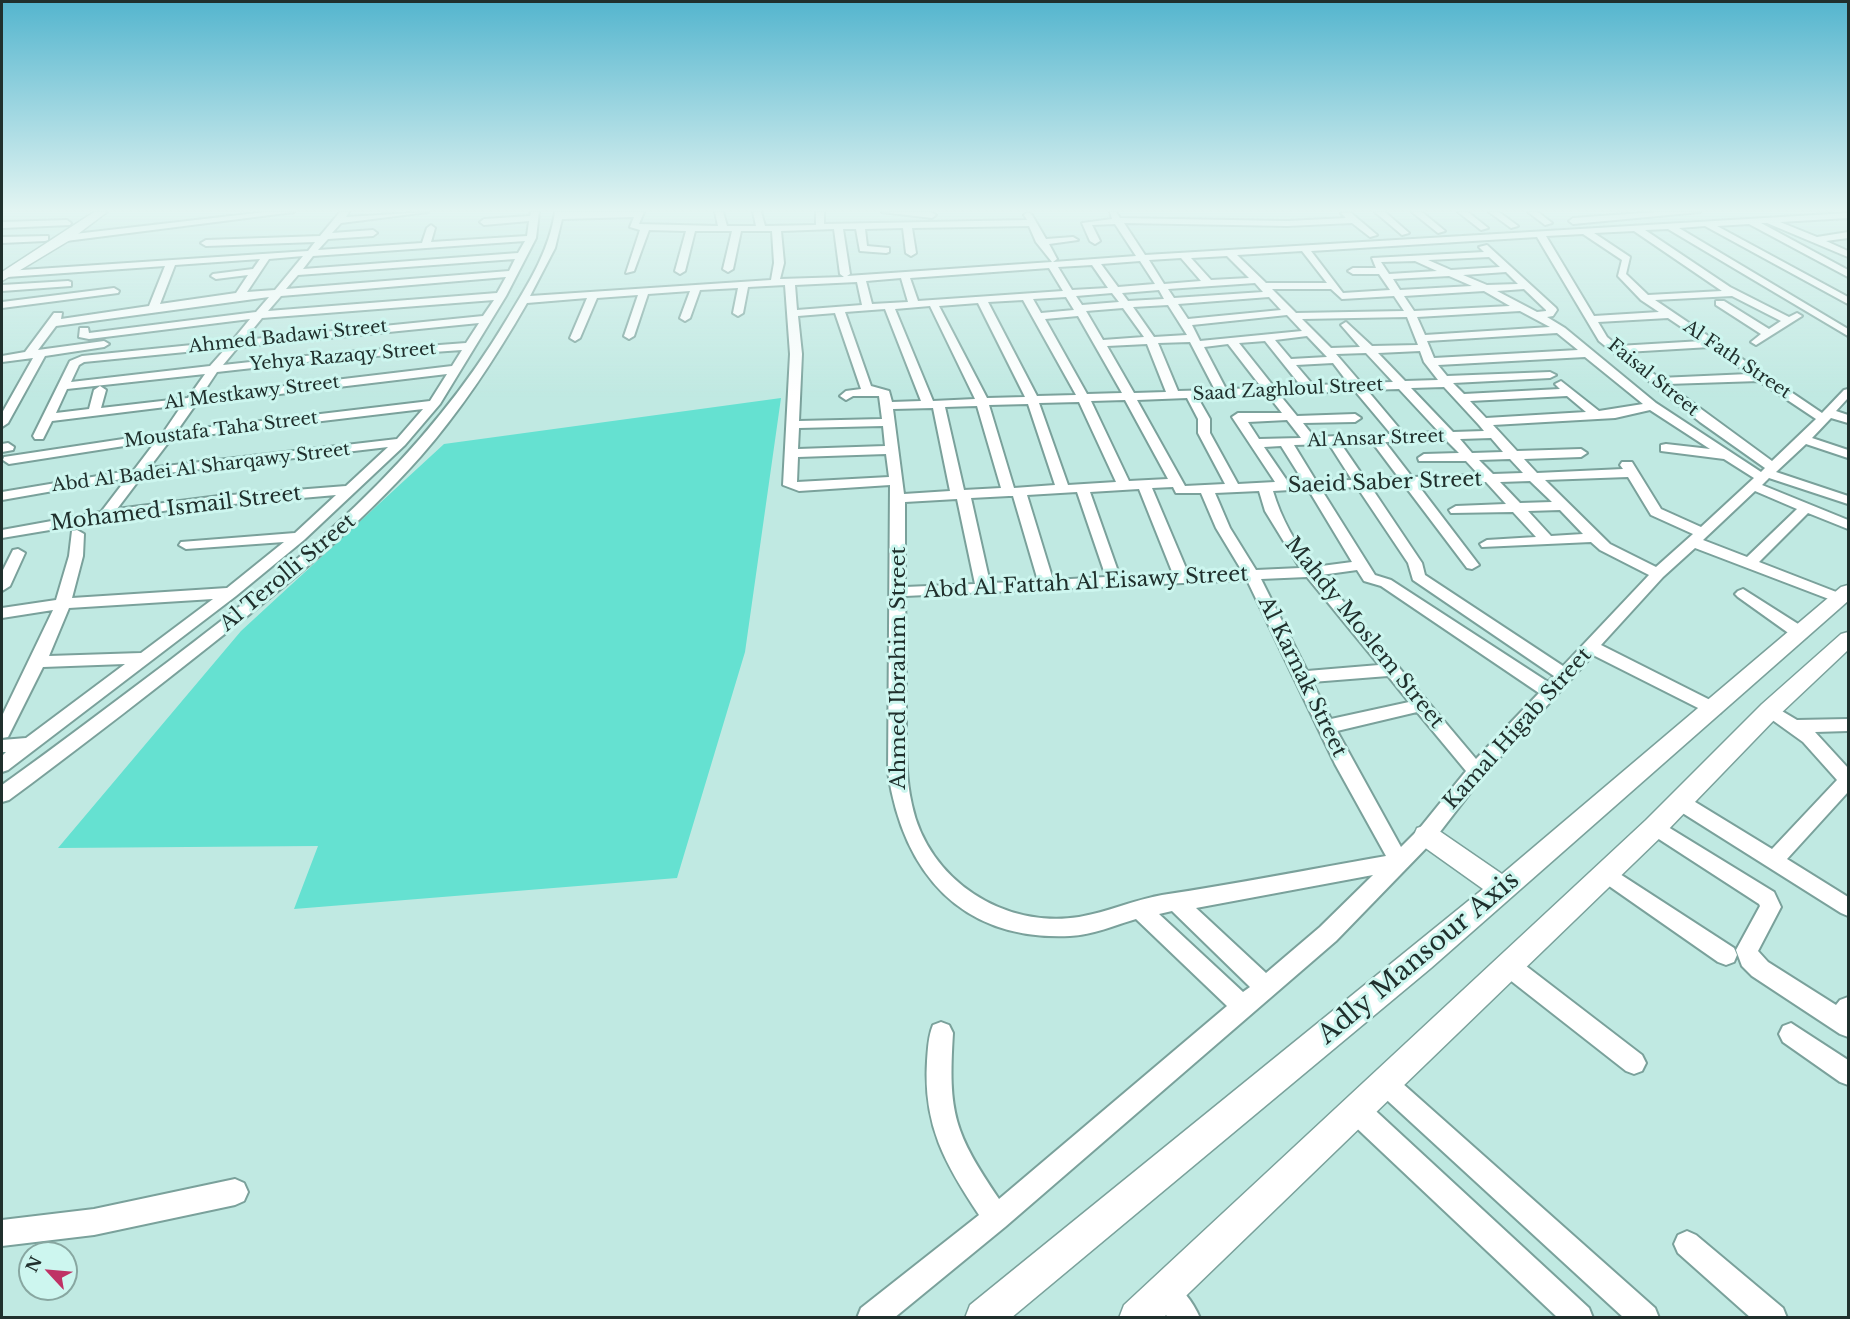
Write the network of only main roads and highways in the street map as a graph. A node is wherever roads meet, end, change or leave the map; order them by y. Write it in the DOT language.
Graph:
graph roads {
  1 [pos="1844,594"];
  2 [pos="1848,639"];
  3 [pos="1426,835"];
  4 [pos="1503,889"];
  5 [pos="983,1317"];
  6 [pos="1137,1317"];
  1 -- 4 [label="main road, Adly Mansour Axis"];
  2 -- 6 [label="main road"];
  3 -- 4 [label="main road"];
  4 -- 5 [label="main road, Adly Mansour Axis"];
}
